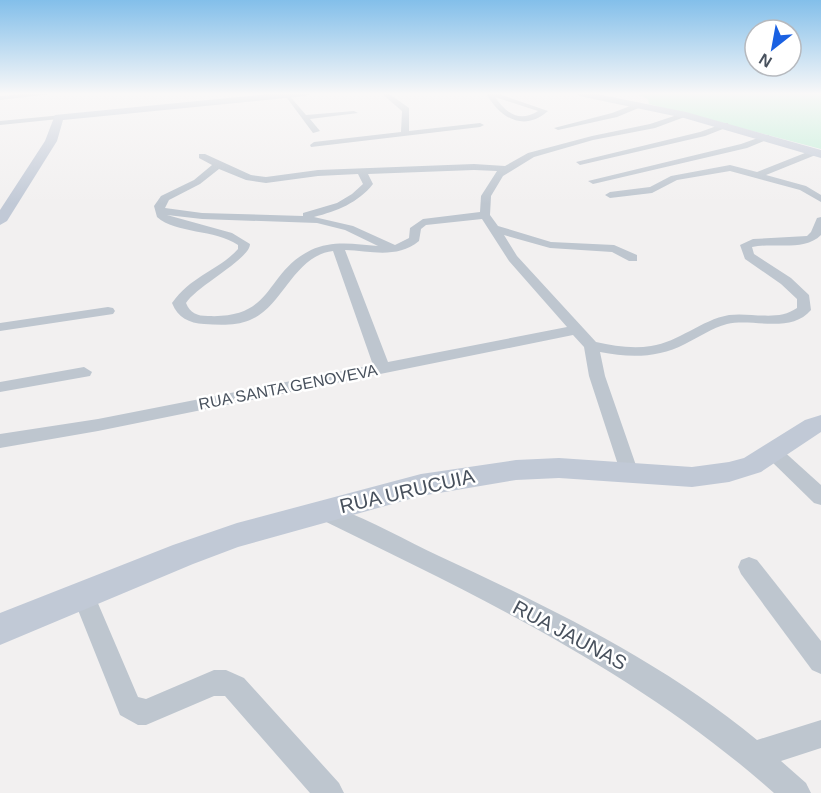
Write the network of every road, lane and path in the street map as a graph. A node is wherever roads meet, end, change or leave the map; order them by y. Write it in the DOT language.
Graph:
graph roads {
  1 [pos="60,130"];
  2 [pos="67,130"];
  3 [pos="406,130"];
  4 [pos="433,130"];
  5 [pos="633,130"];
  6 [pos="712,130"];
  7 [pos="742,130"];
  8 [pos="405,133"];
  9 [pos="61,135"];
  10 [pos="766,137"];
  11 [pos="314,145"];
  12 [pos="818,153"];
  13 [pos="202,156"];
  14 [pos="580,162"];
  15 [pos="218,165"];
  16 [pos="505,169"];
  17 [pos="362,172"];
  18 [pos="759,176"];
  19 [pos="593,181"];
  20 [pos="610,195"];
  21 [pos="821,200"];
  22 [pos="159,210"];
  23 [pos="484,214"];
  24 [pos="295,219"];
  25 [pos="821,220"];
  26 [pos="0,221"];
  27 [pos="492,228"];
  28 [pos="337,246"];
  29 [pos="395,249"];
  30 [pos="633,258"];
  31 [pos="108,311"];
  32 [pos="0,327"];
  33 [pos="575,330"];
  34 [pos="591,346"];
  35 [pos="382,368"];
  36 [pos="84,372"];
  37 [pos="0,387"];
  38 [pos="821,423"];
  39 [pos="0,441"];
  40 [pos="774,453"];
  41 [pos="630,474"];
  42 [pos="821,496"];
  43 [pos="323,511"];
  44 [pos="749,567"];
  45 [pos="83,595"];
  46 [pos="0,628"];
  47 [pos="821,661"];
  48 [pos="821,734"];
  49 [pos="756,755"];
  50 [pos="329,793"];
  51 [pos="796,793"];
  1 -- 9 [label="street"];
  2 -- 9 [label="street"];
  3 -- 8 [label="street"];
  4 -- 8 [label="street"];
  5 -- 16 [label="street"];
  6 -- 14 [label="street"];
  7 -- 10 [label="street"];
  8 -- 11 [label="street"];
  9 -- 26 [label="street"];
  10 -- 12 [label="street"];
  10 -- 19 [label="street"];
  12 -- 18 [label="street"];
  13 -- 15 [label="street"];
  15 -- 17 [label="street"];
  15 -- 22 [label="street"];
  16 -- 17 [label="street"];
  16 -- 23 [label="street"];
  17 -- 24 [label="street"];
  18 -- 20 [label="street"];
  18 -- 21 [label="street"];
  22 -- 24 [label="street"];
  22 -- 28 [label="street"];
  23 -- 27 [label="street"];
  23 -- 29 [label="street"];
  24 -- 29 [label="street"];
  25 -- 34 [label="street"];
  27 -- 30 [label="street"];
  27 -- 33 [label="street"];
  28 -- 29 [label="street"];
  28 -- 35 [label="street"];
  31 -- 32 [label="street"];
  33 -- 34 [label="street"];
  33 -- 35 [label="street, RUA SANTA GENOVEVA"];
  34 -- 41 [label="street"];
  35 -- 39 [label="street, RUA SANTA GENOVEVA"];
  36 -- 37 [label="street"];
  38 -- 40 [label="street, RUA URUCUIA"];
  40 -- 41 [label="street, RUA URUCUIA"];
  40 -- 42 [label="street"];
  41 -- 43 [label="street, RUA URUCUIA"];
  43 -- 45 [label="street, RUA URUCUIA"];
  43 -- 49 [label="street, RUA JAUNAS"];
  44 -- 47 [label="street"];
  45 -- 46 [label="street, RUA URUCUIA"];
  45 -- 50 [label="street"];
  48 -- 49 [label="street"];
  49 -- 51 [label="street, RUA JAUNAS"];
}
